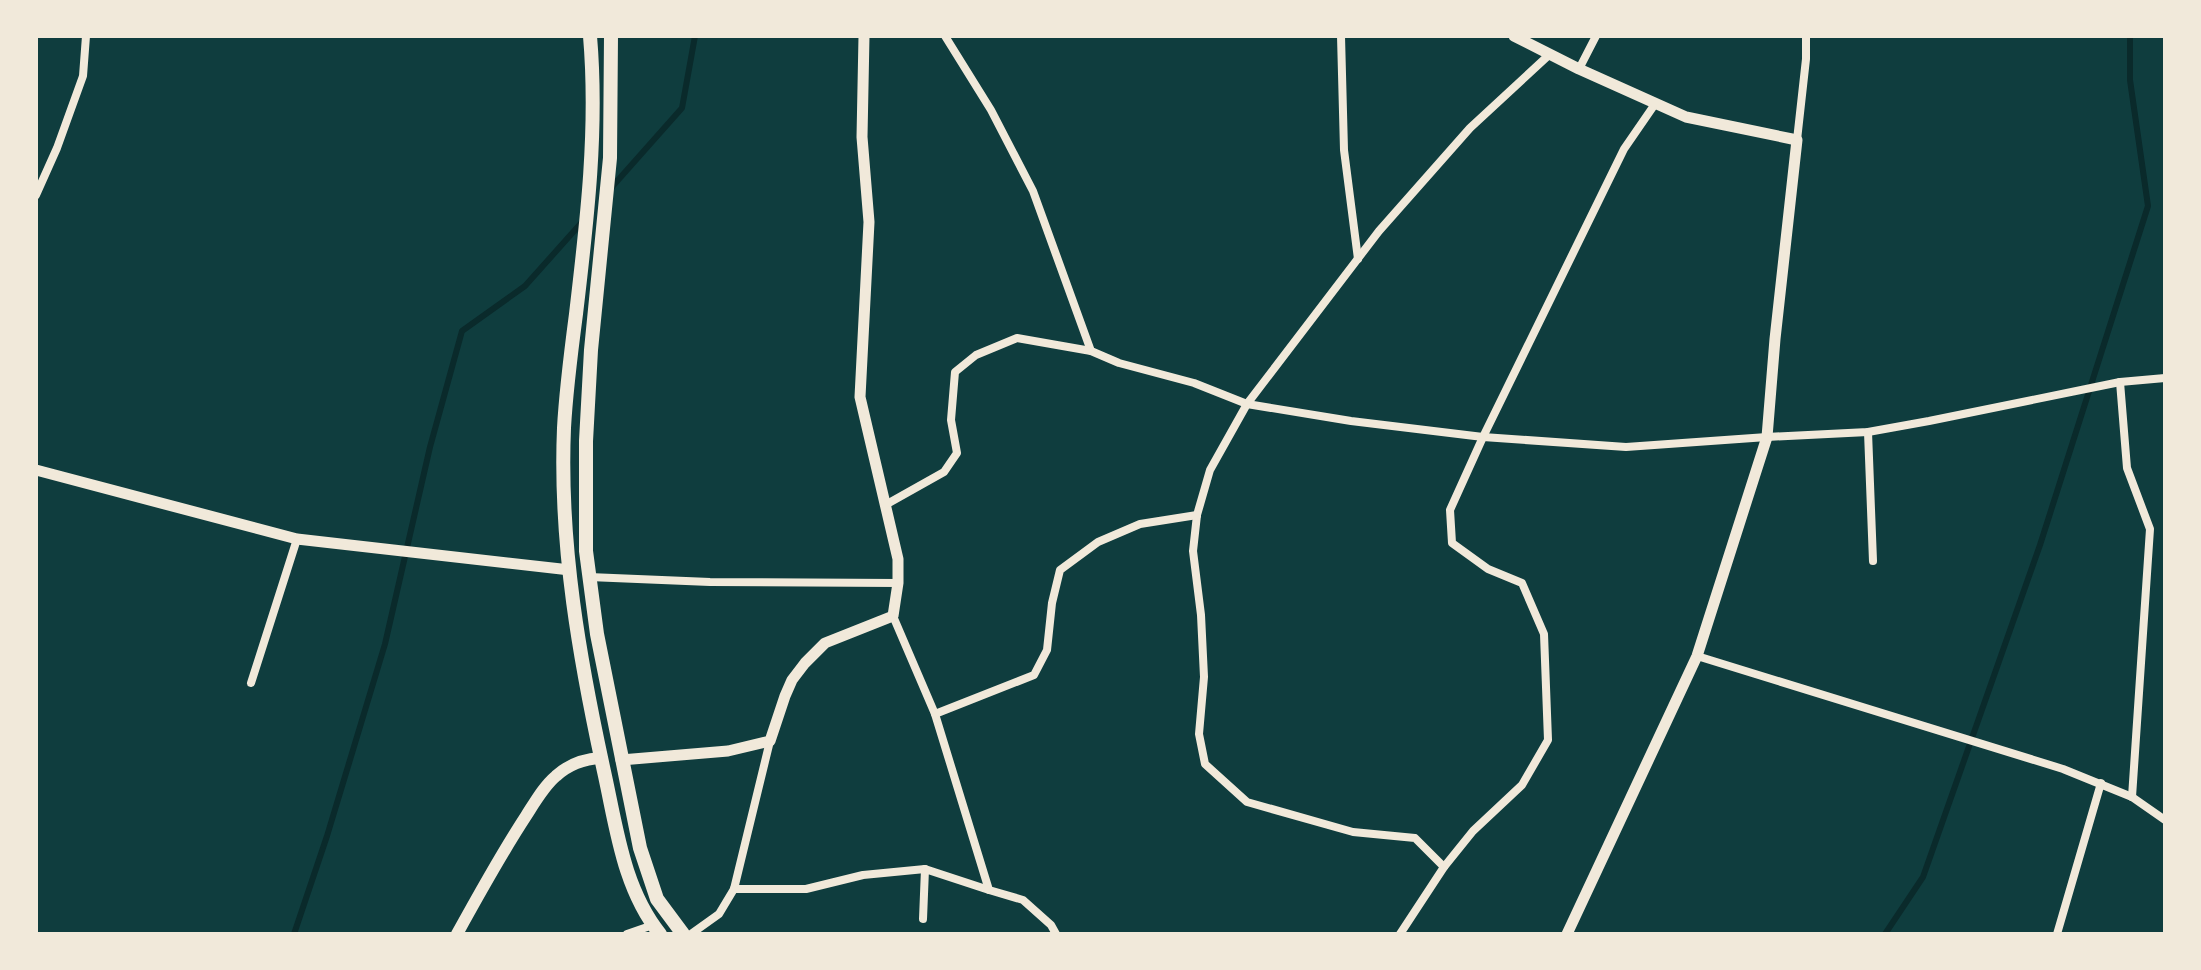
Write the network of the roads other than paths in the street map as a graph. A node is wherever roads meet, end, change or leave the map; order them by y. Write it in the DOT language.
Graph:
graph roads {
  1 [pos="86,36"];
  2 [pos="590,36"];
  3 [pos="611,36"];
  4 [pos="864,36"];
  5 [pos="945,36"];
  6 [pos="1341,36"];
  7 [pos="1514,36"];
  8 [pos="1596,36"];
  9 [pos="1806,36"];
  10 [pos="1550,54"];
  11 [pos="1579,69"];
  12 [pos="1655,104"];
  13 [pos="1797,140"];
  14 [pos="36,195"];
  15 [pos="1358,259"];
  16 [pos="1091,351"];
  17 [pos="2165,378"];
  18 [pos="2120,382"];
  19 [pos="1247,404"];
  20 [pos="1868,432"];
  21 [pos="1483,437"];
  22 [pos="1767,437"];
  23 [pos="36,470"];
  24 [pos="887,504"];
  25 [pos="1197,515"];
  26 [pos="297,539"];
  27 [pos="1873,561"];
  28 [pos="570,570"];
  29 [pos="589,574"];
  30 [pos="898,583"];
  31 [pos="893,616"];
  32 [pos="1697,656"];
  33 [pos="251,683"];
  34 [pos="935,714"];
  35 [pos="770,741"];
  36 [pos="601,758"];
  37 [pos="621,760"];
  38 [pos="2101,783"];
  39 [pos="2132,797"];
  40 [pos="2165,820"];
  41 [pos="1444,867"];
  42 [pos="925,869"];
  43 [pos="734,889"];
  44 [pos="989,890"];
  45 [pos="923,919"];
  46 [pos="656,930"];
  47 [pos="457,934"];
  48 [pos="627,934"];
  49 [pos="683,934"];
  50 [pos="691,934"];
  51 [pos="1056,934"];
  52 [pos="1400,934"];
  53 [pos="1567,934"];
  54 [pos="2057,934"];
  1 -- 14 [label="street"];
  2 -- 28 [label="main road"];
  3 -- 29 [label="main road"];
  4 -- 24 [label="street"];
  5 -- 16 [label="street"];
  6 -- 15 [label="street"];
  7 -- 10 [label="street"];
  8 -- 11 [label="street"];
  9 -- 13 [label="street"];
  10 -- 11 [label="street"];
  10 -- 15 [label="street"];
  11 -- 12 [label="street"];
  12 -- 13 [label="street"];
  12 -- 21 [label="street"];
  13 -- 22 [label="street"];
  15 -- 19 [label="street"];
  16 -- 19 [label="street"];
  16 -- 24 [label="street"];
  17 -- 18 [label="street"];
  18 -- 20 [label="street"];
  18 -- 39 [label="street"];
  19 -- 21 [label="street"];
  19 -- 25 [label="street"];
  20 -- 22 [label="street"];
  20 -- 27 [label="street"];
  21 -- 22 [label="street"];
  21 -- 41 [label="street"];
  22 -- 32 [label="street"];
  23 -- 26 [label="street"];
  24 -- 30 [label="street"];
  25 -- 34 [label="street"];
  25 -- 41 [label="street"];
  26 -- 28 [label="street"];
  26 -- 33 [label="street"];
  28 -- 29 [label="main road"];
  28 -- 36 [label="main road"];
  29 -- 30 [label="street"];
  29 -- 37 [label="main road"];
  30 -- 31 [label="street"];
  31 -- 34 [label="street"];
  31 -- 35 [label="street"];
  32 -- 38 [label="street"];
  32 -- 53 [label="street"];
  34 -- 44 [label="street"];
  35 -- 37 [label="street"];
  35 -- 43 [label="street"];
  36 -- 37 [label="main road"];
  36 -- 46 [label="main road"];
  36 -- 47 [label="main road"];
  37 -- 49 [label="main road"];
  38 -- 39 [label="street"];
  38 -- 54 [label="street"];
  39 -- 40 [label="street"];
  41 -- 52 [label="street"];
  42 -- 43 [label="street"];
  42 -- 44 [label="street"];
  42 -- 45 [label="street"];
  43 -- 50 [label="street"];
  44 -- 51 [label="street"];
  46 -- 48 [label="street"];
}
